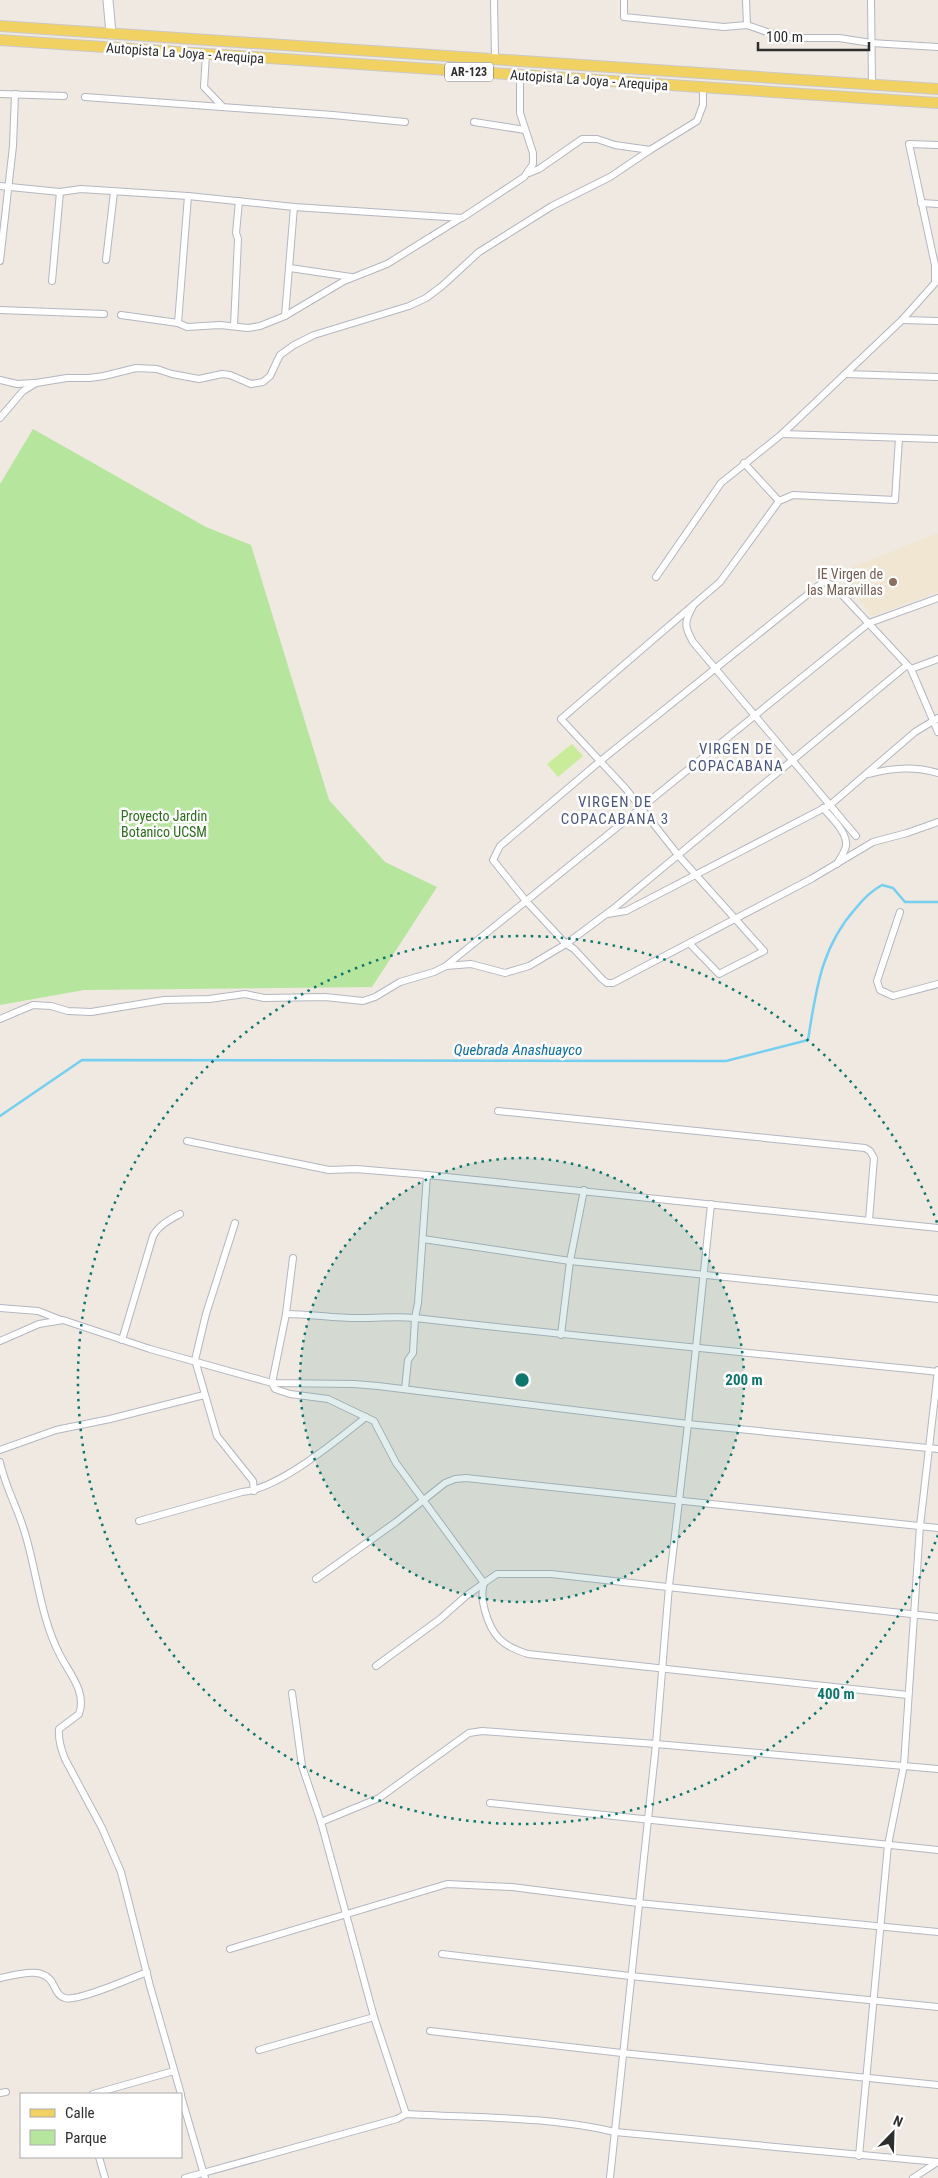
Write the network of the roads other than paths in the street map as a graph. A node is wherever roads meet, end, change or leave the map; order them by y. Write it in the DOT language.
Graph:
graph roads {
  1 [pos="108,0"];
  2 [pos="494,0"];
  3 [pos="624,0"];
  4 [pos="746,0"];
  5 [pos="871,0"];
  6 [pos="747,25"];
  7 [pos="0,26"];
  8 [pos="111,34"];
  9 [pos="0,40"];
  10 [pos="872,43"];
  11 [pos="938,47"];
  12 [pos="206,54"];
  13 [pos="494,58"];
  14 [pos="520,75"];
  15 [pos="872,84"];
  16 [pos="703,87"];
  17 [pos="938,89"];
  18 [pos="0,94"];
  19 [pos="15,94"];
  20 [pos="64,96"];
  21 [pos="85,97"];
  22 [pos="938,103"];
  23 [pos="222,106"];
  24 [pos="406,122"];
  25 [pos="474,122"];
  26 [pos="525,130"];
  27 [pos="938,145"];
  28 [pos="650,150"];
  29 [pos="529,172"];
  30 [pos="4,186"];
  31 [pos="60,192"];
  32 [pos="114,192"];
  33 [pos="188,196"];
  34 [pos="239,201"];
  35 [pos="921,203"];
  36 [pos="938,204"];
  37 [pos="294,207"];
  38 [pos="462,218"];
  39 [pos="106,260"];
  40 [pos="0,261"];
  41 [pos="937,265"];
  42 [pos="290,268"];
  43 [pos="353,277"];
  44 [pos="52,281"];
  45 [pos="0,310"];
  46 [pos="104,314"];
  47 [pos="121,315"];
  48 [pos="285,316"];
  49 [pos="902,320"];
  50 [pos="938,321"];
  51 [pos="178,323"];
  52 [pos="234,326"];
  53 [pos="845,374"];
  54 [pos="938,377"];
  55 [pos="0,380"];
  56 [pos="36,383"];
  57 [pos="0,418"];
  58 [pos="782,434"];
  59 [pos="899,438"];
  60 [pos="938,439"];
  61 [pos="744,463"];
  62 [pos="779,501"];
  63 [pos="656,578"];
  64 [pos="938,598"];
  65 [pos="696,601"];
  66 [pos="869,623"];
  67 [pos="938,659"];
  68 [pos="908,667"];
  69 [pos="716,670"];
  70 [pos="755,716"];
  71 [pos="935,719"];
  72 [pos="938,732"];
  73 [pos="791,760"];
  74 [pos="599,762"];
  75 [pos="938,772"];
  76 [pos="867,774"];
  77 [pos="827,807"];
  78 [pos="641,809"];
  79 [pos="938,822"];
  80 [pos="856,836"];
  81 [pos="678,854"];
  82 [pos="836,865"];
  83 [pos="697,876"];
  84 [pos="526,901"];
  85 [pos="900,912"];
  86 [pos="606,915"];
  87 [pos="735,920"];
  88 [pos="566,944"];
  89 [pos="690,944"];
  90 [pos="446,966"];
  91 [pos="938,984"];
  92 [pos="0,1019"];
  93 [pos="498,1111"];
  94 [pos="187,1141"];
  95 [pos="427,1175"];
  96 [pos="584,1190"];
  97 [pos="711,1204"];
  98 [pos="180,1214"];
  99 [pos="869,1220"];
  100 [pos="235,1223"];
  101 [pos="938,1228"];
  102 [pos="423,1239"];
  103 [pos="293,1258"];
  104 [pos="570,1261"];
  105 [pos="704,1274"];
  106 [pos="938,1298"];
  107 [pos="0,1308"];
  108 [pos="286,1314"];
  109 [pos="414,1318"];
  110 [pos="63,1320"];
  111 [pos="561,1335"];
  112 [pos="122,1340"];
  113 [pos="0,1341"];
  114 [pos="696,1346"];
  115 [pos="195,1360"];
  116 [pos="938,1371"];
  117 [pos="272,1383"];
  118 [pos="405,1389"];
  119 [pos="204,1394"];
  120 [pos="366,1417"];
  121 [pos="688,1424"];
  122 [pos="929,1448"];
  123 [pos="938,1449"];
  124 [pos="0,1450"];
  125 [pos="0,1462"];
  126 [pos="254,1491"];
  127 [pos="424,1501"];
  128 [pos="678,1502"];
  129 [pos="139,1521"];
  130 [pos="920,1526"];
  131 [pos="938,1528"];
  132 [pos="316,1579"];
  133 [pos="484,1583"];
  134 [pos="669,1586"];
  135 [pos="914,1614"];
  136 [pos="938,1617"];
  137 [pos="376,1666"];
  138 [pos="662,1669"];
  139 [pos="292,1694"];
  140 [pos="908,1695"];
  141 [pos="656,1744"];
  142 [pos="904,1765"];
  143 [pos="938,1769"];
  144 [pos="490,1802"];
  145 [pos="647,1818"];
  146 [pos="321,1822"];
  147 [pos="888,1845"];
  148 [pos="938,1850"];
  149 [pos="638,1903"];
  150 [pos="347,1913"];
  151 [pos="880,1926"];
  152 [pos="938,1932"];
  153 [pos="230,1949"];
  154 [pos="442,1954"];
  155 [pos="147,1972"];
  156 [pos="630,1976"];
  157 [pos="0,1978"];
  158 [pos="872,2000"];
  159 [pos="938,2007"];
  160 [pos="374,2017"];
  161 [pos="430,2030"];
  162 [pos="259,2050"];
  163 [pos="622,2053"];
  164 [pos="174,2071"];
  165 [pos="864,2078"];
  166 [pos="938,2085"];
  167 [pos="97,2093"];
  168 [pos="180,2093"];
  169 [pos="182,2098"];
  170 [pos="406,2114"];
  171 [pos="615,2132"];
  172 [pos="858,2156"];
  173 [pos="99,2158"];
  174 [pos="937,2163"];
  175 [pos="204,2175"];
  176 [pos="105,2178"];
  177 [pos="185,2178"];
  178 [pos="610,2178"];
  179 [pos="913,2178"];
  1 -- 8 [label="street"];
  2 -- 13 [label="street"];
  3 -- 6 [label="street"];
  4 -- 6 [label="street"];
  5 -- 10 [label="street"];
  6 -- 10 [label="street"];
  7 -- 8 [label="main road, Autopista La Joya - Arequipa / AR-123"];
  8 -- 13 [label="main road, Autopista La Joya - Arequipa / AR-123"];
  9 -- 12 [label="main road, Autopista La Joya - Arequipa / AR-123"];
  10 -- 11 [label="street"];
  10 -- 15 [label="street"];
  12 -- 14 [label="main road, Autopista La Joya - Arequipa / AR-123"];
  12 -- 23 [label="street"];
  13 -- 15 [label="main road, Autopista La Joya - Arequipa / AR-123"];
  14 -- 16 [label="main road, Autopista La Joya - Arequipa / AR-123"];
  14 -- 26 [label="street"];
  15 -- 17 [label="main road, Autopista La Joya - Arequipa / AR-123"];
  16 -- 22 [label="main road, Autopista La Joya - Arequipa / AR-123"];
  16 -- 28 [label="street"];
  18 -- 19 [label="street"];
  19 -- 20 [label="street"];
  19 -- 30 [label="street"];
  21 -- 23 [label="street"];
  23 -- 24 [label="street"];
  25 -- 26 [label="street"];
  26 -- 29 [label="street"];
  27 -- 35 [label="street"];
  28 -- 29 [label="street"];
  28 -- 56 [label="street"];
  29 -- 38 [label="street"];
  30 -- 31 [label="street"];
  30 -- 40 [label="street"];
  31 -- 32 [label="street"];
  31 -- 44 [label="street"];
  32 -- 33 [label="street"];
  32 -- 39 [label="street"];
  33 -- 34 [label="street"];
  33 -- 51 [label="street"];
  34 -- 37 [label="street"];
  34 -- 52 [label="street"];
  35 -- 36 [label="street"];
  35 -- 41 [label="street"];
  37 -- 38 [label="street"];
  37 -- 42 [label="street"];
  38 -- 43 [label="street"];
  41 -- 49 [label="street"];
  42 -- 43 [label="street"];
  42 -- 48 [label="street"];
  43 -- 48 [label="street"];
  45 -- 46 [label="street"];
  47 -- 51 [label="street"];
  48 -- 52 [label="street"];
  49 -- 50 [label="street"];
  49 -- 53 [label="street"];
  51 -- 52 [label="street"];
  53 -- 54 [label="street"];
  53 -- 58 [label="street"];
  55 -- 56 [label="street"];
  56 -- 57 [label="street"];
  58 -- 59 [label="street"];
  58 -- 61 [label="street"];
  59 -- 60 [label="street"];
  59 -- 62 [label="street"];
  61 -- 62 [label="street"];
  61 -- 63 [label="street"];
  62 -- 65 [label="street"];
  64 -- 66 [label="street"];
  65 -- 69 [label="street"];
  65 -- 74 [label="street"];
  66 -- 68 [label="street"];
  66 -- 69 [label="street"];
  66 -- 70 [label="street"];
  67 -- 68 [label="street"];
  68 -- 71 [label="street"];
  68 -- 73 [label="street"];
  69 -- 70 [label="street"];
  69 -- 74 [label="street"];
  70 -- 73 [label="street"];
  70 -- 78 [label="street"];
  71 -- 72 [label="street"];
  71 -- 76 [label="street"];
  73 -- 77 [label="street"];
  73 -- 81 [label="street"];
  74 -- 78 [label="street"];
  74 -- 84 [label="street"];
  75 -- 76 [label="street"];
  76 -- 77 [label="street"];
  77 -- 80 [label="street"];
  77 -- 82 [label="street"];
  77 -- 83 [label="street"];
  78 -- 81 [label="street"];
  78 -- 84 [label="street"];
  79 -- 82 [label="street"];
  81 -- 83 [label="street"];
  81 -- 86 [label="street"];
  82 -- 87 [label="street"];
  83 -- 86 [label="street"];
  83 -- 87 [label="street"];
  84 -- 88 [label="street"];
  84 -- 90 [label="street"];
  85 -- 91 [label="street"];
  86 -- 88 [label="street"];
  87 -- 89 [label="street"];
  87 -- 89 [label="street"];
  88 -- 89 [label="street"];
  88 -- 90 [label="street"];
  90 -- 92 [label="street"];
  93 -- 99 [label="street"];
  94 -- 95 [label="street"];
  95 -- 96 [label="street"];
  95 -- 102 [label="street"];
  96 -- 97 [label="street"];
  96 -- 104 [label="street"];
  97 -- 99 [label="street"];
  97 -- 105 [label="street"];
  98 -- 112 [label="street"];
  99 -- 101 [label="street"];
  100 -- 115 [label="street"];
  102 -- 104 [label="street"];
  102 -- 109 [label="street"];
  103 -- 108 [label="street"];
  104 -- 105 [label="street"];
  104 -- 111 [label="street"];
  105 -- 106 [label="street"];
  105 -- 114 [label="street"];
  107 -- 110 [label="street"];
  108 -- 109 [label="street"];
  108 -- 117 [label="street"];
  109 -- 111 [label="street"];
  109 -- 118 [label="street"];
  110 -- 112 [label="street"];
  110 -- 113 [label="street"];
  111 -- 114 [label="street"];
  112 -- 115 [label="street"];
  114 -- 116 [label="street"];
  114 -- 121 [label="street"];
  115 -- 117 [label="street"];
  115 -- 119 [label="street"];
  116 -- 122 [label="street"];
  117 -- 118 [label="street"];
  117 -- 120 [label="street"];
  118 -- 121 [label="street"];
  119 -- 124 [label="street"];
  119 -- 126 [label="street"];
  120 -- 126 [label="street"];
  120 -- 127 [label="street"];
  121 -- 122 [label="street"];
  121 -- 128 [label="street"];
  122 -- 123 [label="street"];
  122 -- 130 [label="street"];
  125 -- 155 [label="street"];
  126 -- 129 [label="street"];
  127 -- 128 [label="street"];
  127 -- 132 [label="street"];
  127 -- 133 [label="street"];
  128 -- 130 [label="street"];
  128 -- 134 [label="street"];
  130 -- 131 [label="street"];
  130 -- 135 [label="street"];
  133 -- 134 [label="street"];
  133 -- 137 [label="street"];
  133 -- 138 [label="street"];
  134 -- 135 [label="street"];
  134 -- 138 [label="street"];
  135 -- 136 [label="street"];
  135 -- 140 [label="street"];
  138 -- 140 [label="street"];
  138 -- 141 [label="street"];
  139 -- 146 [label="street"];
  140 -- 142 [label="street"];
  141 -- 142 [label="street"];
  141 -- 145 [label="street"];
  141 -- 146 [label="street"];
  142 -- 143 [label="street"];
  142 -- 147 [label="street"];
  144 -- 145 [label="street"];
  145 -- 147 [label="street"];
  145 -- 149 [label="street"];
  146 -- 150 [label="street"];
  147 -- 148 [label="street"];
  147 -- 151 [label="street"];
  149 -- 150 [label="street"];
  149 -- 151 [label="street"];
  149 -- 156 [label="street"];
  150 -- 153 [label="street"];
  150 -- 160 [label="street"];
  151 -- 152 [label="street"];
  151 -- 158 [label="street"];
  154 -- 156 [label="street"];
  155 -- 157 [label="street"];
  155 -- 164 [label="street"];
  156 -- 158 [label="street"];
  156 -- 163 [label="street"];
  158 -- 159 [label="street"];
  158 -- 165 [label="street"];
  160 -- 162 [label="street"];
  160 -- 170 [label="street"];
  161 -- 163 [label="street"];
  163 -- 165 [label="street"];
  163 -- 171 [label="street"];
  164 -- 167 [label="street"];
  164 -- 168 [label="street"];
  165 -- 166 [label="street"];
  165 -- 172 [label="street"];
  169 -- 175 [label="street"];
  170 -- 171 [label="street"];
  170 -- 175 [label="street"];
  171 -- 172 [label="street"];
  171 -- 178 [label="street"];
  172 -- 174 [label="street"];
  173 -- 176 [label="street"];
  174 -- 179 [label="street"];
  175 -- 177 [label="street"];
}
